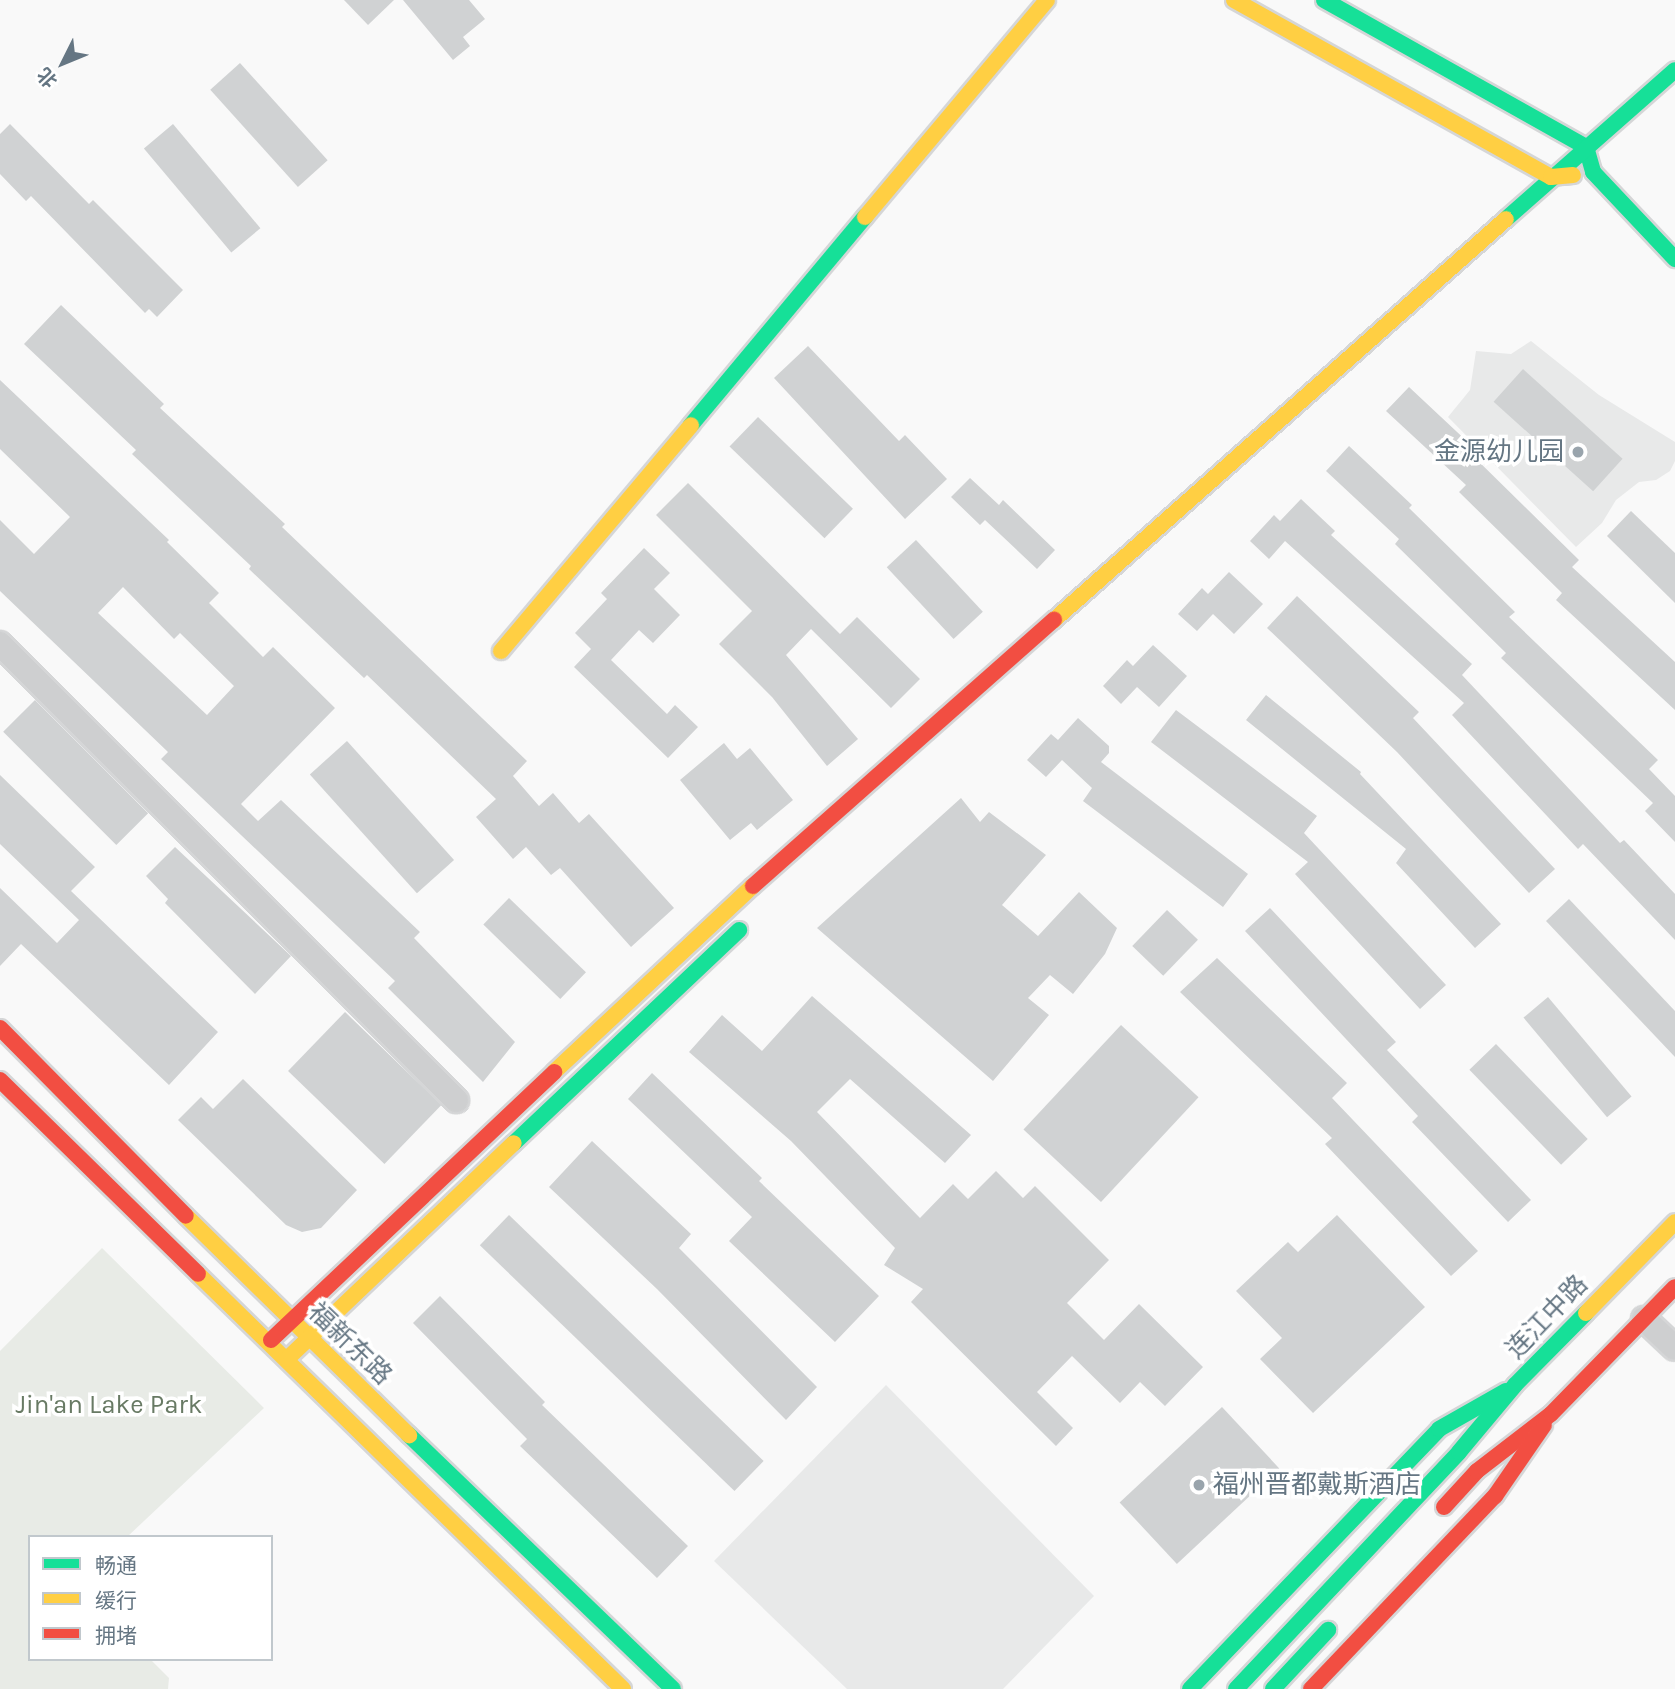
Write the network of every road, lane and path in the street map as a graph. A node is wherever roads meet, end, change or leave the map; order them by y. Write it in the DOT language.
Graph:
graph roads {
  1 [pos="1046,0"];
  2 [pos="1234,0"];
  3 [pos="1324,0"];
  4 [pos="1675,70"];
  5 [pos="1586,147"];
  6 [pos="1598,168"];
  7 [pos="1551,177"];
  8 [pos="1574,189"];
  9 [pos="1675,259"];
  10 [pos="0,644"];
  11 [pos="501,651"];
  12 [pos="748,922"];
  13 [pos="0,1028"];
  14 [pos="0,1080"];
  15 [pos="456,1100"];
  16 [pos="1675,1222"];
  17 [pos="1675,1287"];
  18 [pos="1644,1319"];
  19 [pos="291,1321"];
  20 [pos="309,1339"];
  21 [pos="270,1341"];
  22 [pos="1675,1348"];
  23 [pos="287,1359"];
  24 [pos="1515,1385"];
  25 [pos="1551,1414"];
  26 [pos="1431,1521"];
  27 [pos="1338,1620"];
  28 [pos="623,1689"];
  29 [pos="673,1689"];
  30 [pos="1190,1689"];
  31 [pos="1236,1689"];
  32 [pos="1273,1689"];
  33 [pos="1311,1689"];
  1 -- 11 [label="main road"];
  2 -- 7 [label="main road"];
  3 -- 5 [label="main road"];
  4 -- 5 [label="main road"];
  5 -- 6 [label="main road"];
  5 -- 7 [label="main road"];
  6 -- 7 [label="main road"];
  6 -- 8 [label="main road"];
  6 -- 9 [label="main road"];
  7 -- 19 [label="main road"];
  10 -- 15 [label="street"];
  12 -- 20 [label="main road"];
  13 -- 19 [label="main road, 福新东路"];
  14 -- 21 [label="main road, 福新东路"];
  16 -- 24 [label="main road, 连江中路"];
  17 -- 18 [label="main road"];
  18 -- 22 [label="street"];
  18 -- 25 [label="main road"];
  19 -- 20 [label="main road, 福新东路"];
  19 -- 21 [label="main road"];
  20 -- 23 [label="main road"];
  20 -- 29 [label="main road, 福新东路"];
  21 -- 23 [label="main road, 福新东路"];
  23 -- 28 [label="main road, 福新东路"];
  24 -- 30 [label="main road"];
  24 -- 31 [label="main road, 连江中路"];
  25 -- 26 [label="main road"];
  25 -- 33 [label="main road"];
  27 -- 32 [label="main road"];
}
